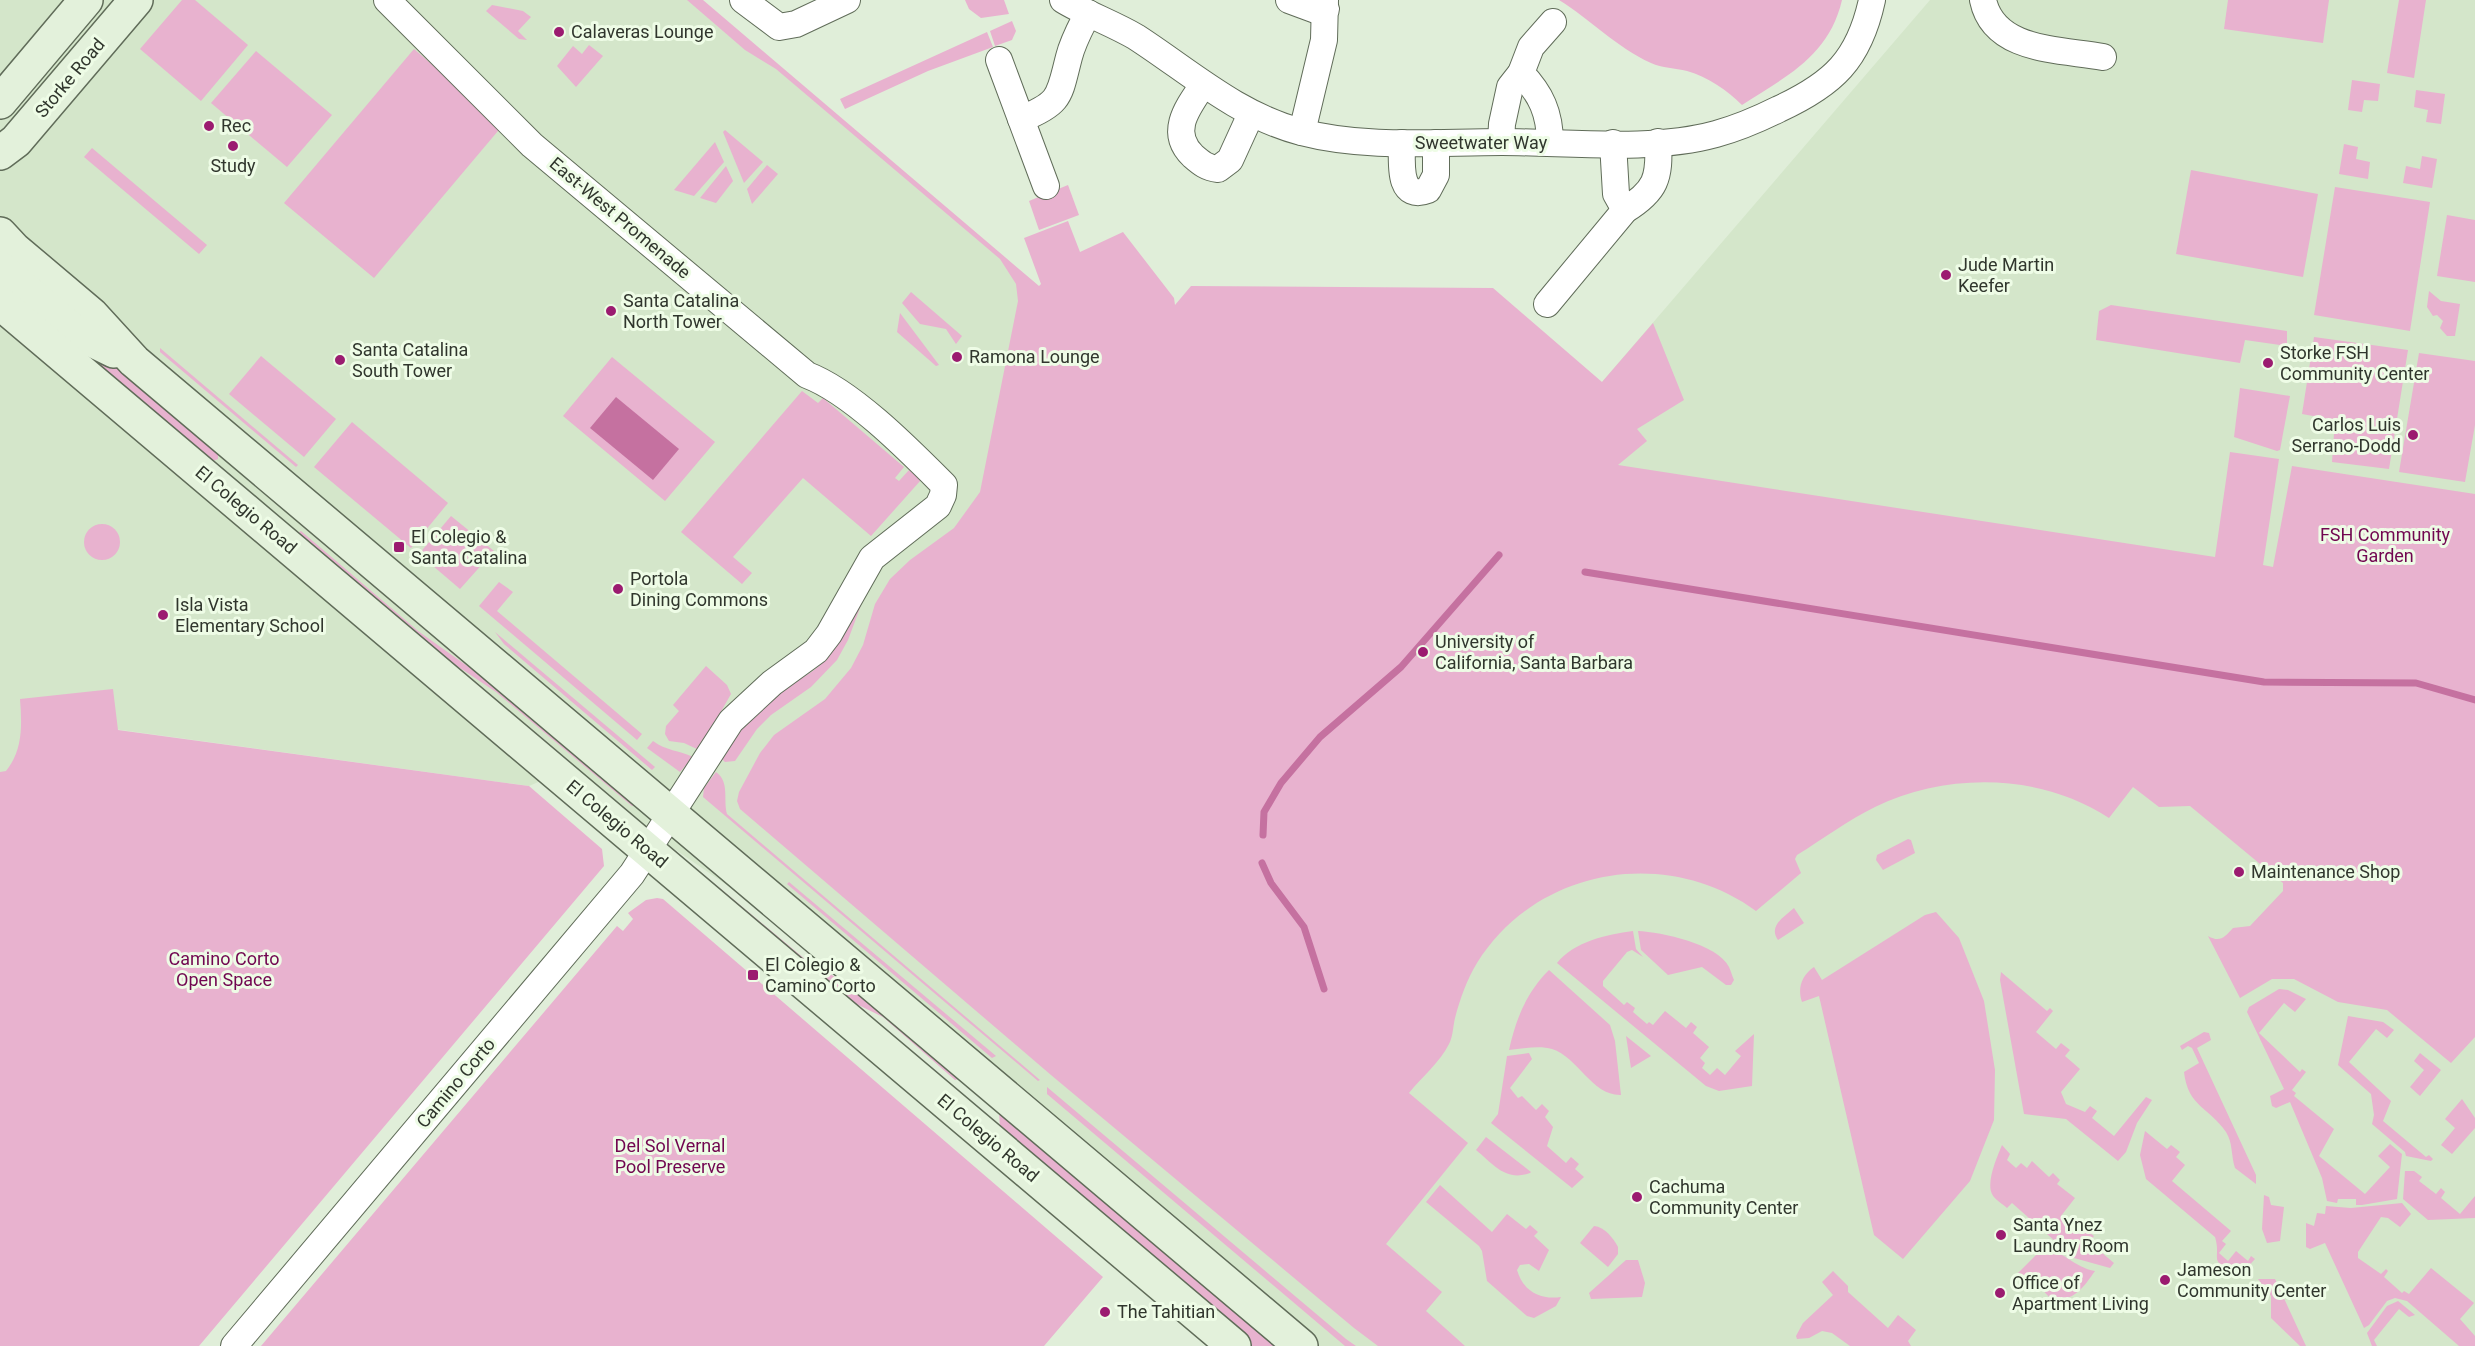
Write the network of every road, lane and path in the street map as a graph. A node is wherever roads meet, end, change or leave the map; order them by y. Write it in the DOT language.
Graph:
graph roads {
  1 [pos="86,0"];
  2 [pos="136,0"];
  3 [pos="387,0"];
  4 [pos="743,0"];
  5 [pos="847,0"];
  6 [pos="1063,0"];
  7 [pos="1289,0"];
  8 [pos="1872,0"];
  9 [pos="1326,4"];
  10 [pos="1984,4"];
  11 [pos="1088,13"];
  12 [pos="1553,22"];
  13 [pos="2103,57"];
  14 [pos="999,60"];
  15 [pos="1521,73"];
  16 [pos="1203,85"];
  17 [pos="0,102"];
  18 [pos="1251,114"];
  19 [pos="1021,119"];
  20 [pos="1302,132"];
  21 [pos="1501,142"];
  22 [pos="1550,142"];
  23 [pos="1658,142"];
  24 [pos="1402,143"];
  25 [pos="1436,143"];
  26 [pos="1613,143"];
  27 [pos="8,147"];
  28 [pos="0,173"];
  29 [pos="1046,186"];
  30 [pos="1625,210"];
  31 [pos="0,234"];
  32 [pos="0,268"];
  33 [pos="0,303"];
  34 [pos="1547,304"];
  35 [pos="134,361"];
  36 [pos="944,490"];
  37 [pos="671,814"];
  38 [pos="647,850"];
  39 [pos="234,1346"];
  40 [pos="1234,1346"];
  41 [pos="1301,1346"];
  1 -- 17 [label="main road, Storke Road"];
  2 -- 27 [label="main road, Storke Road"];
  3 -- 36 [label="street, East-West Promenade"];
  4 -- 5 [label="street"];
  6 -- 11 [label="street, Sweetwater Way"];
  7 -- 9 [label="street"];
  8 -- 23 [label="street, Sweetwater Way"];
  9 -- 20 [label="street"];
  10 -- 13 [label="street"];
  11 -- 16 [label="street, Sweetwater Way"];
  11 -- 19 [label="street"];
  12 -- 15 [label="street"];
  14 -- 19 [label="street"];
  15 -- 21 [label="street"];
  15 -- 22 [label="street"];
  16 -- 18 [label="street, Sweetwater Way"];
  16 -- 18 [label="street"];
  18 -- 20 [label="street, Sweetwater Way"];
  19 -- 29 [label="street"];
  20 -- 24 [label="street, Sweetwater Way"];
  21 -- 22 [label="street, Sweetwater Way"];
  21 -- 25 [label="street, Sweetwater Way"];
  22 -- 26 [label="street, Sweetwater Way"];
  23 -- 26 [label="street, Sweetwater Way"];
  23 -- 30 [label="street"];
  24 -- 25 [label="street, Sweetwater Way"];
  24 -- 25 [label="street"];
  26 -- 30 [label="street"];
  27 -- 28 [label="main road"];
  30 -- 34 [label="street"];
  31 -- 35 [label="main road"];
  32 -- 35 [label="main road"];
  33 -- 38 [label="main road, El Colegio Road"];
  35 -- 37 [label="main road"];
  36 -- 37 [label="street, Camino Corto"];
  37 -- 38 [label="street, Camino Corto"];
  37 -- 41 [label="main road"];
  38 -- 39 [label="street, Camino Corto"];
  38 -- 40 [label="main road, El Colegio Road"];
}
